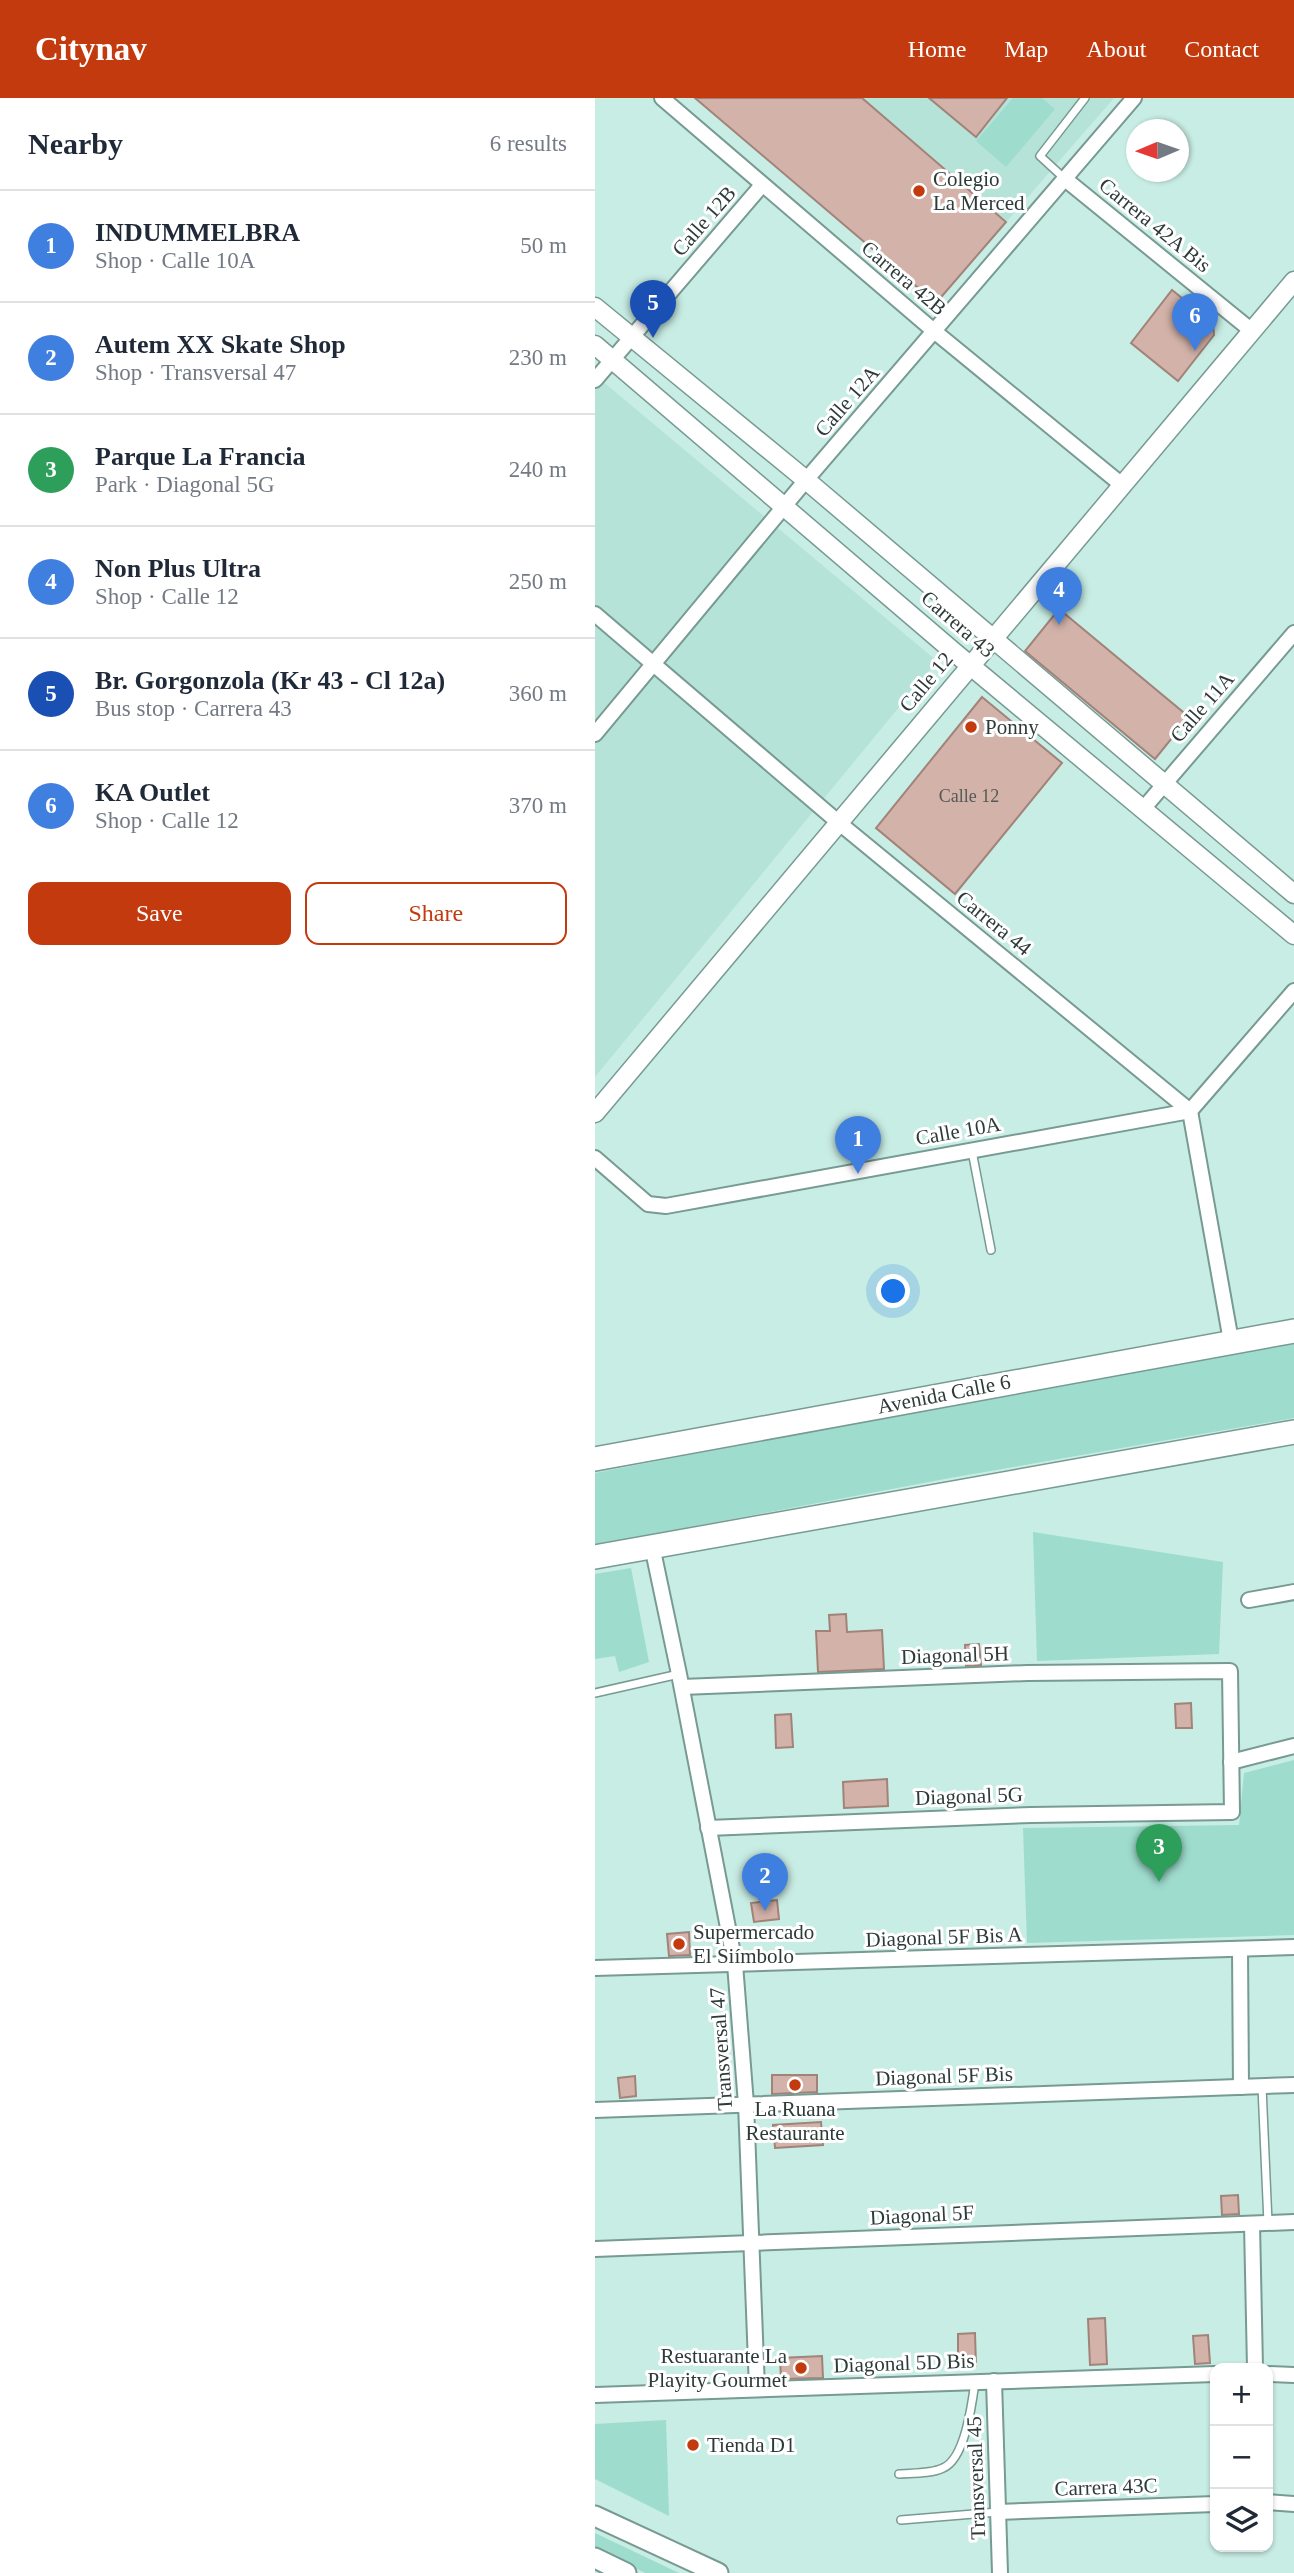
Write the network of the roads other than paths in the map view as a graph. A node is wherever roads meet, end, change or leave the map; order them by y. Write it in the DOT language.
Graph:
graph roads {
  1 [pos="662,98"];
  2 [pos="1086,98"];
  3 [pos="1134,98"];
  4 [pos="1065,179"];
  5 [pos="762,185"];
  6 [pos="1294,281"];
  7 [pos="595,307"];
  8 [pos="934,331"];
  9 [pos="1252,331"];
  10 [pos="632,337"];
  11 [pos="595,345"];
  12 [pos="613,359"];
  13 [pos="595,380"];
  14 [pos="806,480"];
  15 [pos="1122,485"];
  16 [pos="785,506"];
  17 [pos="595,614"];
  18 [pos="1294,634"];
  19 [pos="992,639"];
  20 [pos="654,664"];
  21 [pos="970,665"];
  22 [pos="595,734"];
  23 [pos="1164,784"];
  24 [pos="1143,809"];
  25 [pos="838,822"];
  26 [pos="1294,894"];
  27 [pos="1294,934"];
  28 [pos="1294,991"];
  29 [pos="1190,1111"];
  30 [pos="595,1113"];
  31 [pos="971,1150"];
  32 [pos="595,1158"];
  33 [pos="991,1250"];
  34 [pos="1294,1331"];
  35 [pos="1231,1341"];
  36 [pos="1294,1432"];
  37 [pos="595,1459"];
  38 [pos="652,1546"];
  39 [pos="595,1557"];
  40 [pos="1294,1591"];
  41 [pos="1249,1600"];
  42 [pos="680,1681"];
  43 [pos="595,1693"];
  44 [pos="1294,1746"];
  45 [pos="1231,1762"];
  46 [pos="708,1828"];
  47 [pos="1294,1947"];
  48 [pos="1240,1949"];
  49 [pos="735,1964"];
  50 [pos="595,1968"];
  51 [pos="1294,2085"];
  52 [pos="1262,2086"];
  53 [pos="1241,2087"];
  54 [pos="746,2104"];
  55 [pos="595,2110"];
  56 [pos="1294,2222"];
  57 [pos="1268,2223"];
  58 [pos="1252,2224"];
  59 [pos="753,2244"];
  60 [pos="595,2249"];
  61 [pos="1255,2363"];
  62 [pos="1210,2374"];
  63 [pos="1273,2374"];
  64 [pos="1294,2375"];
  65 [pos="994,2381"];
  66 [pos="975,2382"];
  67 [pos="757,2389"];
  68 [pos="595,2395"];
  69 [pos="899,2474"];
  70 [pos="1273,2502"];
  71 [pos="1210,2504"];
  72 [pos="1294,2504"];
  73 [pos="998,2512"];
  74 [pos="595,2516"];
  75 [pos="901,2521"];
  76 [pos="595,2558"];
  77 [pos="626,2573"];
  78 [pos="718,2573"];
  79 [pos="1000,2573"];
  1 -- 5 [label="street, Carrera 42B"];
  2 -- 4 [label="lane"];
  3 -- 4 [label="street, Calle 12A"];
  4 -- 8 [label="street, Calle 12A"];
  4 -- 9 [label="street, Carrera 42A Bis"];
  5 -- 8 [label="street, Carrera 42B"];
  5 -- 10 [label="street, Calle 12B"];
  6 -- 9 [label="street, Calle 12"];
  7 -- 10 [label="street, Carrera 43"];
  8 -- 14 [label="street, Calle 12A"];
  8 -- 15 [label="street, Carrera 42B"];
  9 -- 15 [label="street, Calle 12"];
  10 -- 12 [label="street, Calle 12B"];
  10 -- 14 [label="street, Carrera 43"];
  11 -- 12 [label="street, Carrera 43"];
  12 -- 13 [label="street, Calle 12B"];
  12 -- 16 [label="street, Carrera 43"];
  14 -- 16 [label="street, Calle 12A"];
  14 -- 19 [label="street, Carrera 43"];
  15 -- 19 [label="street, Calle 12"];
  16 -- 20 [label="street, Calle 12A"];
  16 -- 21 [label="street, Carrera 43"];
  17 -- 20 [label="street, Carrera 44"];
  18 -- 23 [label="street, Calle 11A"];
  19 -- 21 [label="street, Calle 12"];
  19 -- 23 [label="street, Carrera 43"];
  20 -- 22 [label="street, Calle 12A"];
  20 -- 25 [label="street, Carrera 44"];
  21 -- 24 [label="street, Carrera 43"];
  21 -- 25 [label="street, Calle 12"];
  23 -- 24 [label="street, Calle 11A"];
  23 -- 26 [label="street, Carrera 43"];
  24 -- 27 [label="street, Carrera 43"];
  25 -- 29 [label="street, Carrera 44"];
  25 -- 30 [label="street, Calle 12"];
  28 -- 29 [label="street"];
  29 -- 31 [label="street, Calle 10A"];
  29 -- 35 [label="street"];
  31 -- 32 [label="street, Calle 10A"];
  31 -- 33 [label="lane"];
  34 -- 35 [label="main road, Avenida Calle 6"];
  35 -- 37 [label="main road, Avenida Calle 6"];
  36 -- 38 [label="main road"];
  38 -- 39 [label="main road"];
  38 -- 42 [label="street, Transversal 47"];
  40 -- 41 [label="street"];
  42 -- 43 [label="lane"];
  42 -- 45 [label="street, Diagonal 5H"];
  42 -- 46 [label="street, Transversal 47"];
  44 -- 45 [label="street"];
  45 -- 46 [label="street, Diagonal 5G"];
  46 -- 49 [label="street, Transversal 47"];
  47 -- 48 [label="street, Diagonal 5F Bis A"];
  48 -- 49 [label="street, Diagonal 5F Bis A"];
  48 -- 53 [label="street"];
  49 -- 50 [label="street, Diagonal 5F Bis A"];
  49 -- 54 [label="street, Transversal 47"];
  51 -- 52 [label="street, Diagonal 5F Bis"];
  52 -- 53 [label="street, Diagonal 5F Bis"];
  52 -- 57 [label="lane"];
  53 -- 54 [label="street, Diagonal 5F Bis"];
  54 -- 55 [label="street, Diagonal 5F Bis"];
  54 -- 59 [label="street, Transversal 47"];
  56 -- 57 [label="street"];
  57 -- 58 [label="street"];
  58 -- 59 [label="street, Diagonal 5F"];
  58 -- 61 [label="street"];
  59 -- 60 [label="street, Diagonal 5F"];
  59 -- 67 [label="street, Transversal 47"];
  62 -- 65 [label="street, Diagonal 5D Bis"];
  63 -- 64 [label="street"];
  65 -- 66 [label="street, Diagonal 5D Bis"];
  65 -- 73 [label="street, Transversal 45"];
  66 -- 67 [label="street, Diagonal 5D Bis"];
  66 -- 69 [label="lane"];
  67 -- 68 [label="street, Diagonal 5D Bis"];
  70 -- 72 [label="street"];
  71 -- 73 [label="street, Carrera 43C"];
  73 -- 75 [label="lane"];
  73 -- 79 [label="street, Transversal 45"];
  74 -- 78 [label="main road"];
  76 -- 77 [label="main road"];
}
